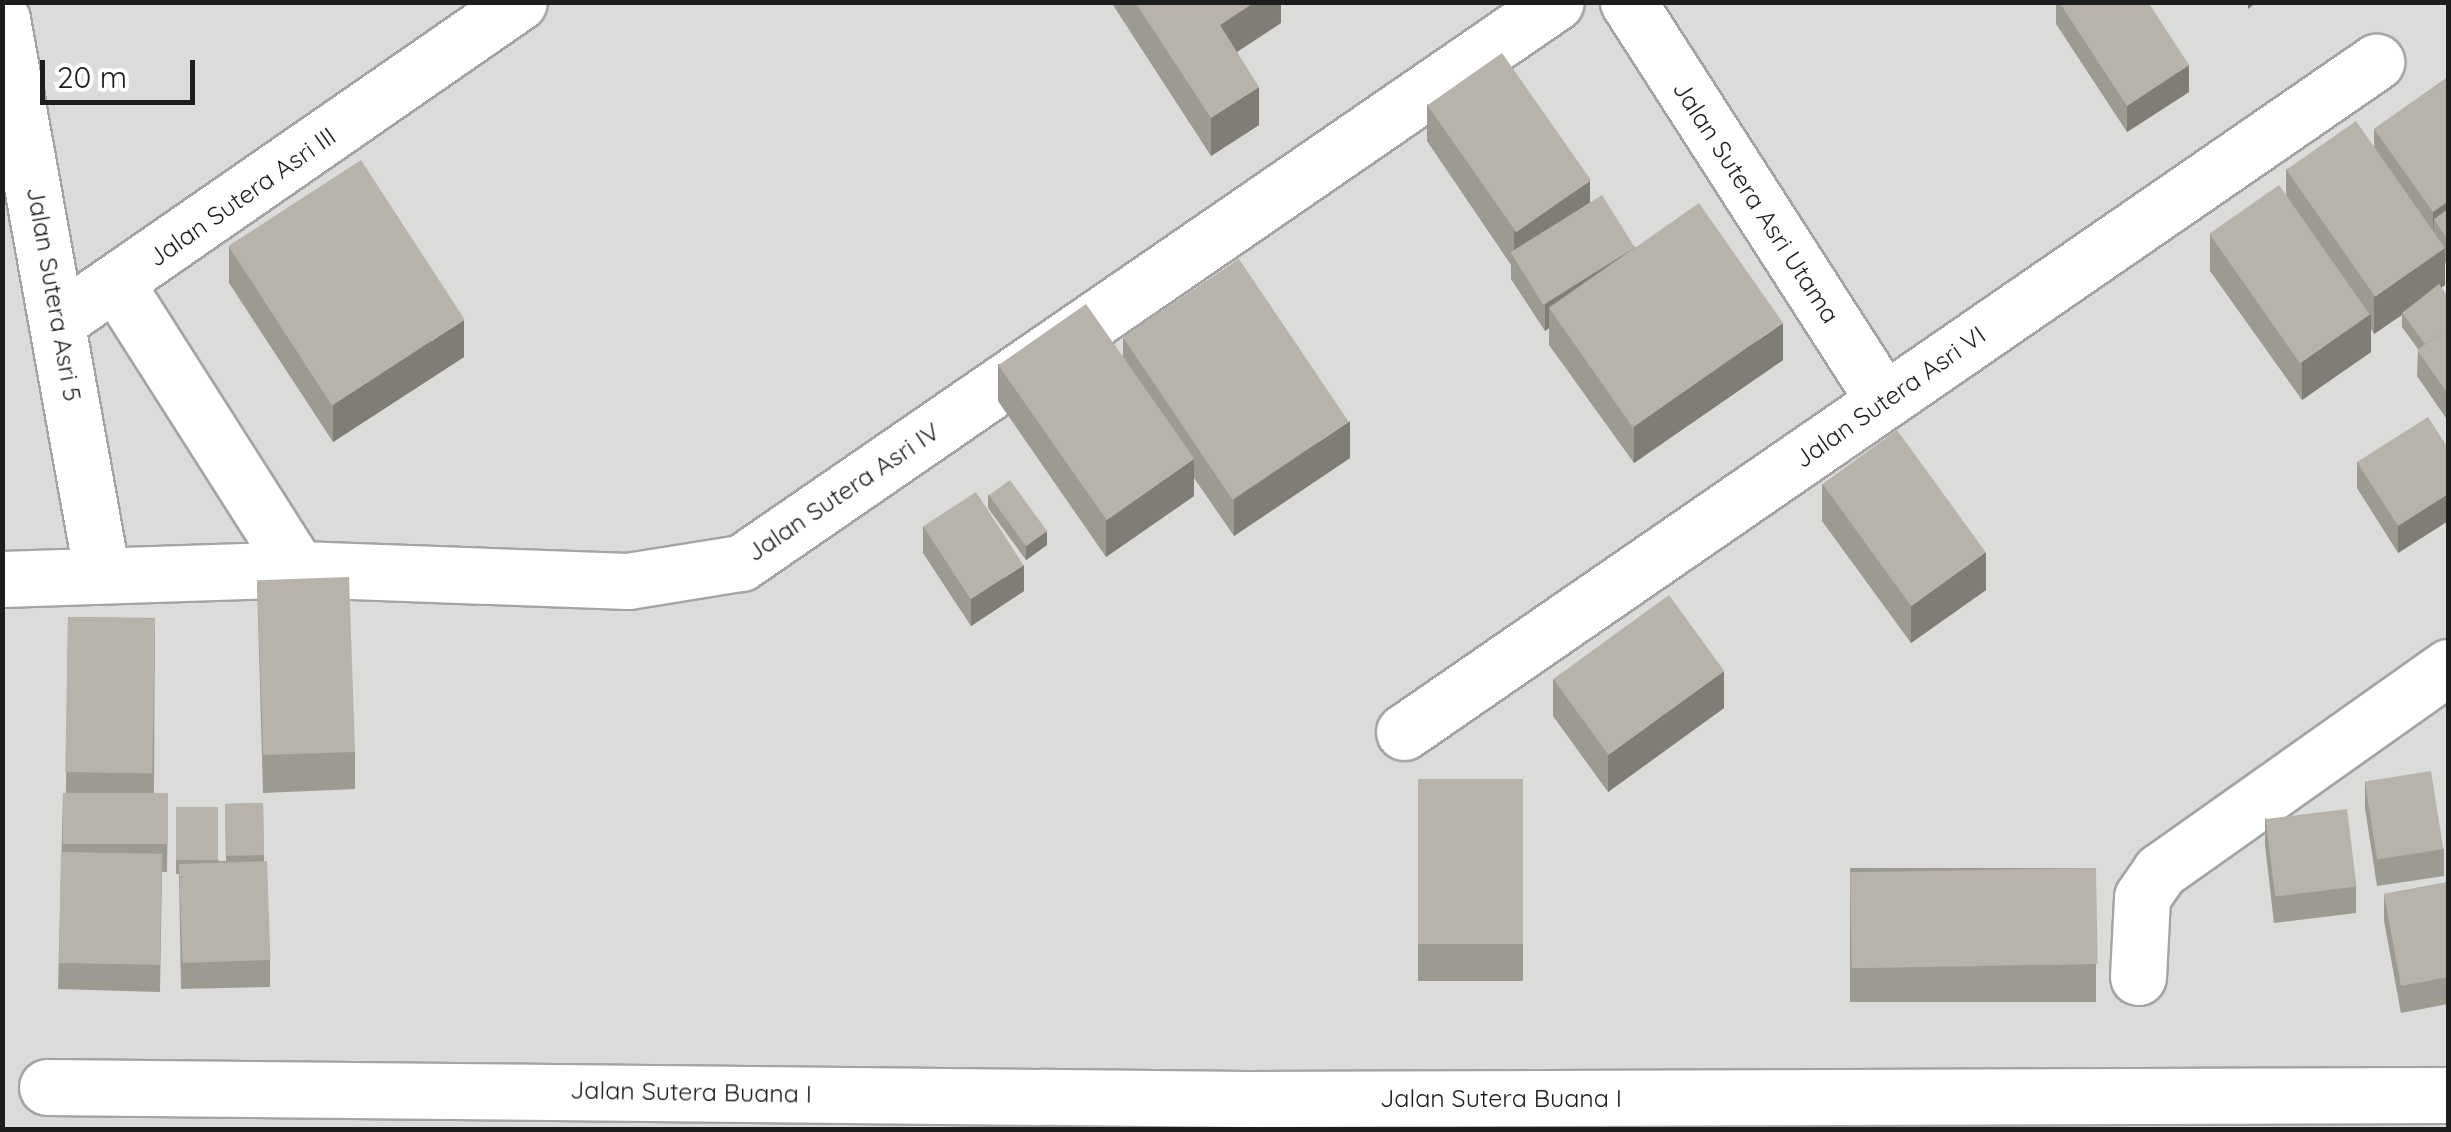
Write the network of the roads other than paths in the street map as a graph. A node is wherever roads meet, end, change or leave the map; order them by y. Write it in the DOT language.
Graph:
graph roads {
  1 [pos="519,2"];
  2 [pos="1556,2"];
  3 [pos="1628,2"];
  4 [pos="2,19"];
  5 [pos="2376,62"];
  6 [pos="117,284"];
  7 [pos="60,320"];
  8 [pos="1884,402"];
  9 [pos="298,569"];
  10 [pos="102,570"];
  11 [pos="2,579"];
  12 [pos="2448,667"];
  13 [pos="1404,732"];
  14 [pos="2138,976"];
  15 [pos="47,1088"];
  16 [pos="2448,1094"];
  17 [pos="557,1110"];
  18 [pos="408,1112"];
  19 [pos="1246,1114"];
  1 -- 6 [label="street, Jalan Sutera Asri III"];
  2 -- 9 [label="street, Jalan Sutera Asri IV"];
  3 -- 8 [label="street, Jalan Sutera Asri Utama"];
  4 -- 7 [label="street, Jalan Sutera Asri 5"];
  5 -- 8 [label="street, Jalan Sutera Asri VI"];
  6 -- 7 [label="street, Jalan Sutera Asri III"];
  6 -- 9 [label="street"];
  7 -- 10 [label="street, Jalan Sutera Asri 5"];
  8 -- 13 [label="street, Jalan Sutera Asri VI"];
  9 -- 10 [label="street, Jalan Sutera Asri IV"];
  10 -- 11 [label="street, Jalan Sutera Asri IV"];
  12 -- 14 [label="street"];
  15 -- 18 [label="street, Jalan Sutera Buana I"];
  16 -- 19 [label="street, Jalan Sutera Buana I"];
  17 -- 18 [label="street, Jalan Sutera Buana I"];
  17 -- 19 [label="street, Jalan Sutera Buana I"];
}
